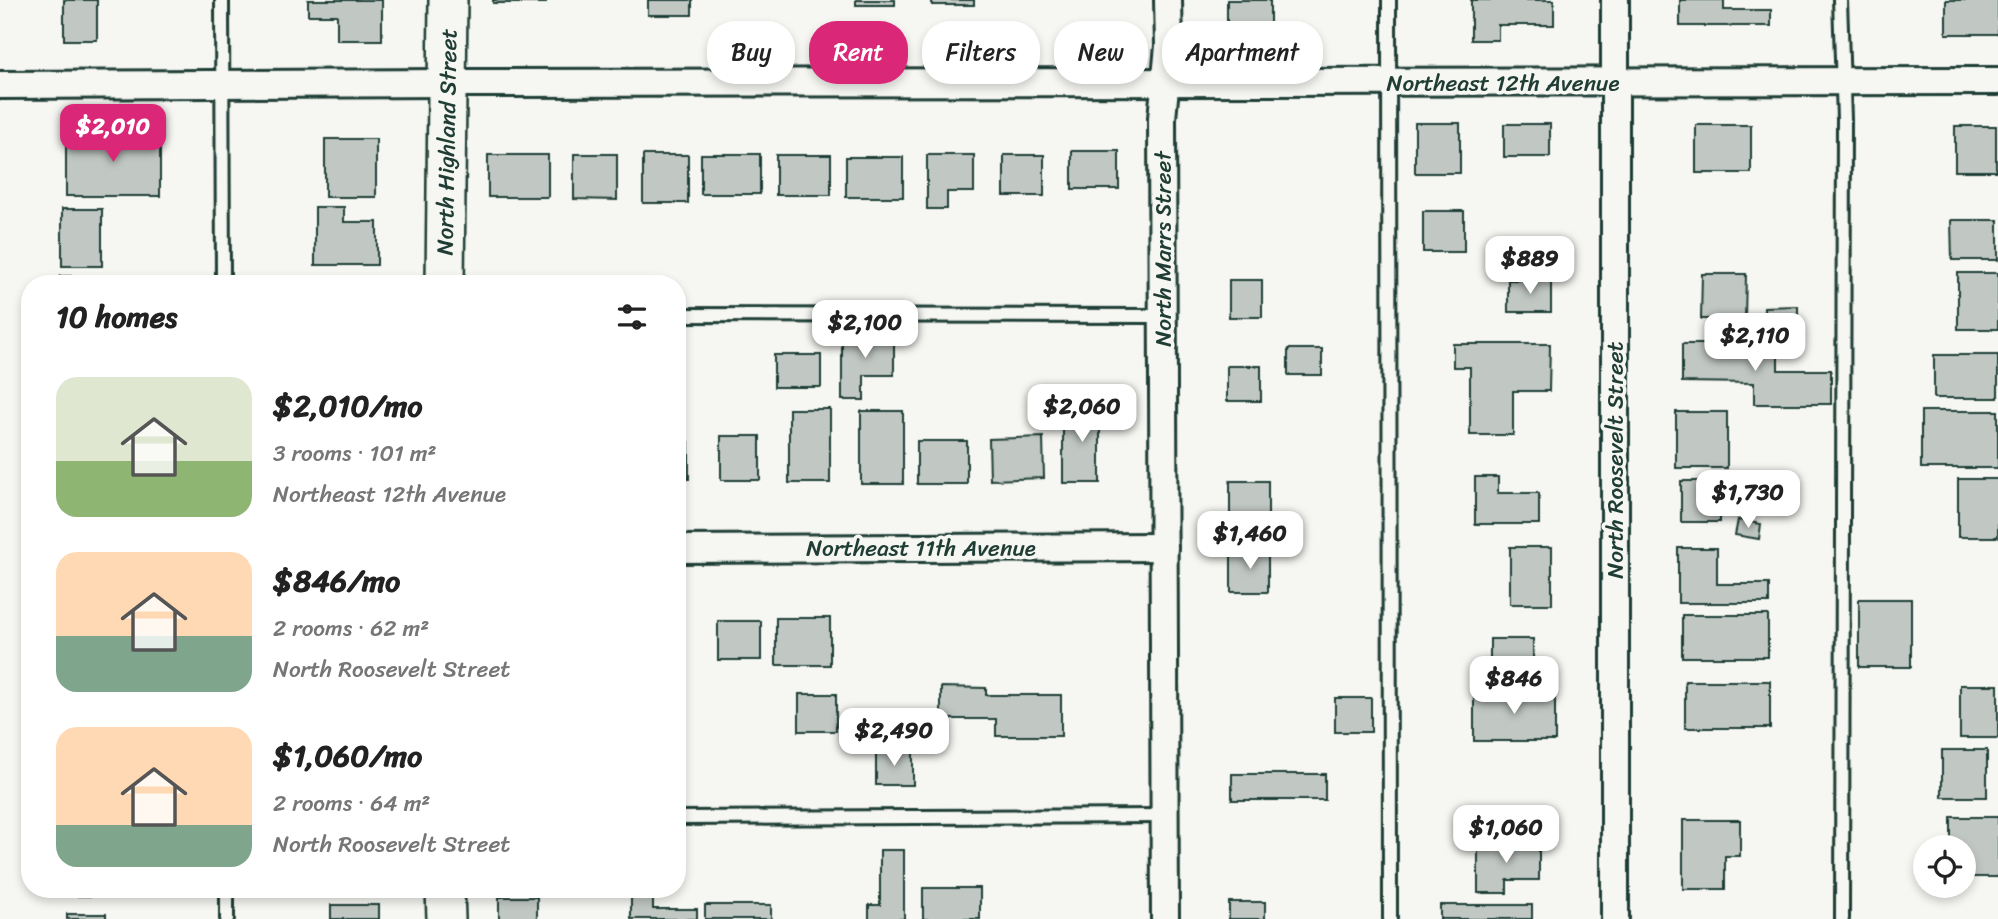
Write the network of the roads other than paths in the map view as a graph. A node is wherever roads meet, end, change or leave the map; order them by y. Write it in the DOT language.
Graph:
graph roads {
  1 [pos="222,0"];
  2 [pos="448,0"];
  3 [pos="1168,0"];
  4 [pos="1389,0"];
  5 [pos="1615,0"];
  6 [pos="1840,0"];
  7 [pos="1168,21"];
  8 [pos="1998,81"];
  9 [pos="1162,82"];
  10 [pos="1842,82"];
  11 [pos="222,83"];
  12 [pos="447,83"];
  13 [pos="1323,83"];
  14 [pos="1389,83"];
  15 [pos="1615,83"];
  16 [pos="1165,84"];
  17 [pos="0,86"];
  18 [pos="223,275"];
  19 [pos="445,275"];
  20 [pos="686,315"];
  21 [pos="1163,316"];
  22 [pos="1164,547"];
  23 [pos="686,549"];
  24 [pos="1166,816"];
  25 [pos="686,818"];
  26 [pos="227,898"];
  27 [pos="446,898"];
  28 [pos="227,919"];
  29 [pos="446,919"];
  30 [pos="1165,919"];
  31 [pos="1390,919"];
  32 [pos="1615,919"];
  33 [pos="1842,919"];
  1 -- 11 [label="lane"];
  2 -- 12 [label="street, North Highland Street"];
  3 -- 7 [label="street, North Marrs Street"];
  4 -- 14 [label="lane"];
  5 -- 15 [label="street, North Roosevelt Street"];
  6 -- 10 [label="lane"];
  8 -- 10 [label="street, Northeast 12th Avenue"];
  9 -- 12 [label="street, Northeast 12th Avenue"];
  10 -- 15 [label="street, Northeast 12th Avenue"];
  10 -- 33 [label="lane"];
  11 -- 12 [label="street, Northeast 12th Avenue"];
  11 -- 17 [label="street, Northeast 12th Avenue"];
  11 -- 18 [label="lane"];
  12 -- 19 [label="street, North Highland Street"];
  13 -- 14 [label="street, Northeast 12th Avenue"];
  14 -- 15 [label="street, Northeast 12th Avenue"];
  14 -- 31 [label="lane"];
  15 -- 32 [label="street, North Roosevelt Street"];
  16 -- 21 [label="street, North Marrs Street"];
  20 -- 21 [label="lane"];
  21 -- 22 [label="street, North Marrs Street"];
  22 -- 23 [label="street, Northeast 11th Avenue"];
  22 -- 24 [label="street, North Marrs Street"];
  24 -- 25 [label="lane"];
  24 -- 30 [label="street, North Marrs Street"];
  26 -- 28 [label="lane"];
  27 -- 29 [label="street"];
}
